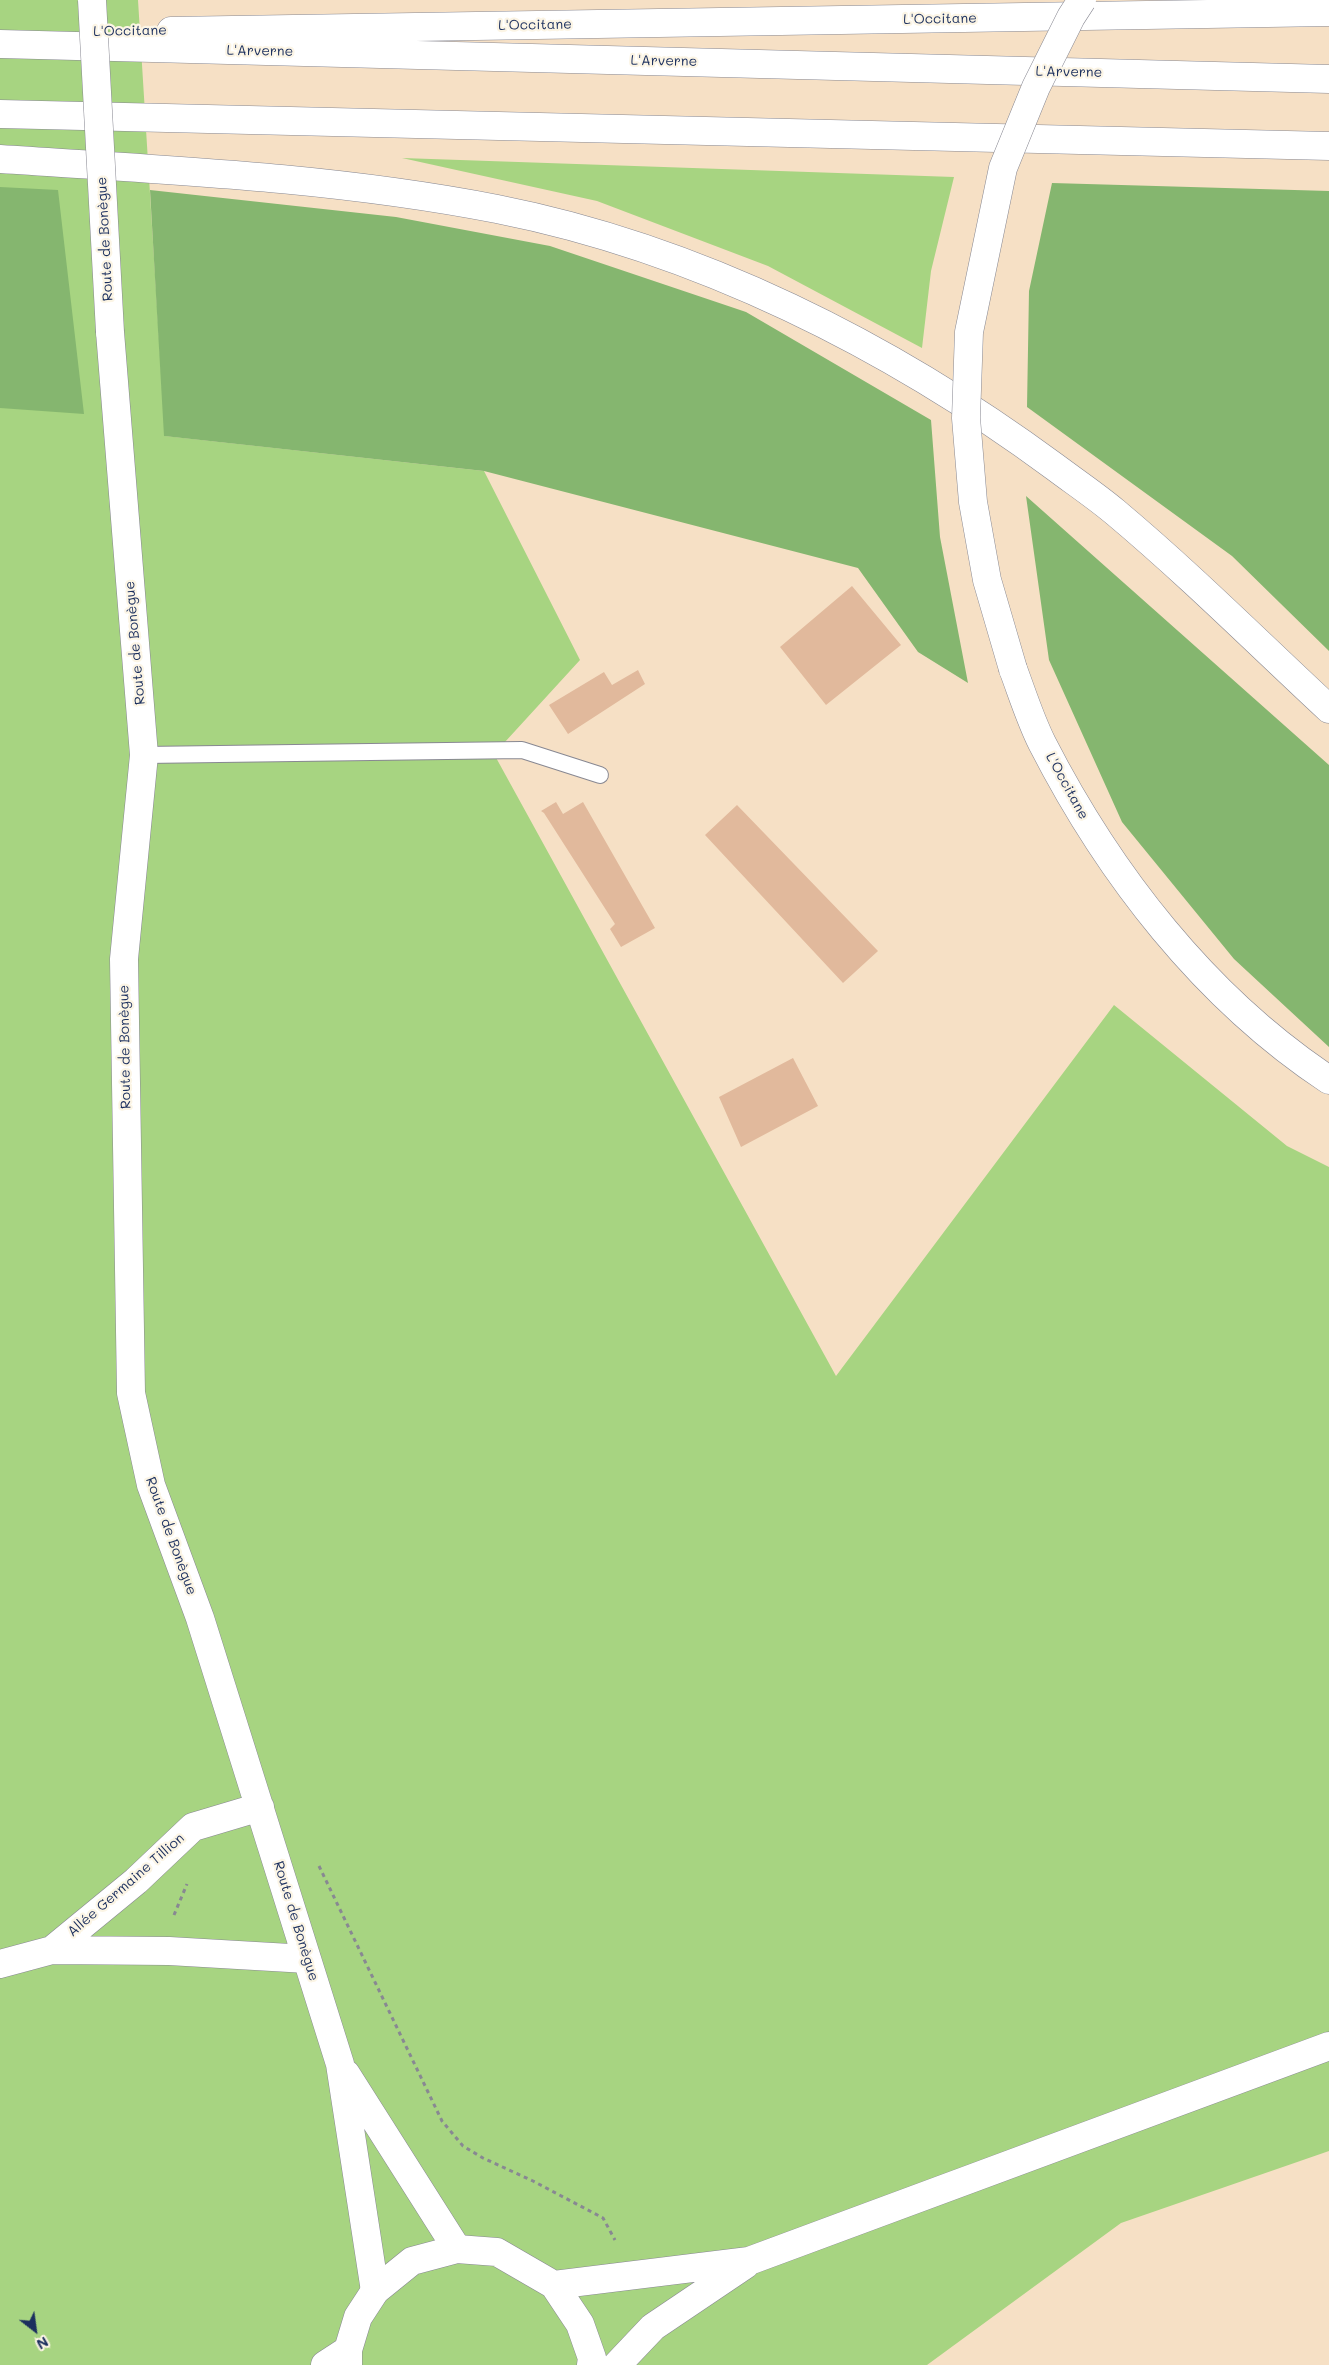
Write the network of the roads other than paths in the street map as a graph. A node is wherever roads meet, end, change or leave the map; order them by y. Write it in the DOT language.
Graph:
graph roads {
  1 [pos="92,0"];
  2 [pos="1082,0"];
  3 [pos="1329,12"];
  4 [pos="0,33"];
  5 [pos="0,44"];
  6 [pos="1329,79"];
  7 [pos="0,114"];
  8 [pos="1329,146"];
  9 [pos="0,159"];
  10 [pos="1329,709"];
  11 [pos="144,755"];
  12 [pos="600,775"];
  13 [pos="1329,1080"];
  14 [pos="260,1807"];
  15 [pos="52,1950"];
  16 [pos="307,1959"];
  17 [pos="0,1964"];
  18 [pos="1329,2046"];
  19 [pos="340,2064"];
  20 [pos="457,2248"];
  21 [pos="749,2261"];
  22 [pos="554,2285"];
  23 [pos="375,2291"];
  24 [pos="348,2358"];
  25 [pos="325,2365"];
  26 [pos="591,2365"];
  27 [pos="617,2365"];
  1 -- 11 [label="main road, Route de Bonègue, bridge"];
  2 -- 13 [label="main road, L'Occitane, bridge"];
  3 -- 4 [label="main road, L'Occitane"];
  5 -- 6 [label="main road, L'Arverne"];
  7 -- 8 [label="main road"];
  9 -- 10 [label="main road"];
  11 -- 12 [label="lane"];
  11 -- 14 [label="main road, Route de Bonègue"];
  14 -- 15 [label="main road, Allée Germaine Tillion"];
  14 -- 16 [label="main road, Route de Bonègue"];
  15 -- 16 [label="main road, Allée Germaine Tillion"];
  15 -- 17 [label="main road, Allée Germaine Tillion"];
  16 -- 19 [label="main road, Route de Bonègue"];
  18 -- 21 [label="main road"];
  19 -- 20 [label="main road"];
  19 -- 23 [label="main road"];
  20 -- 22 [label="main road"];
  20 -- 23 [label="main road"];
  21 -- 22 [label="main road"];
  21 -- 27 [label="main road"];
  22 -- 26 [label="main road"];
  23 -- 24 [label="main road"];
  24 -- 25 [label="main road"];
}
